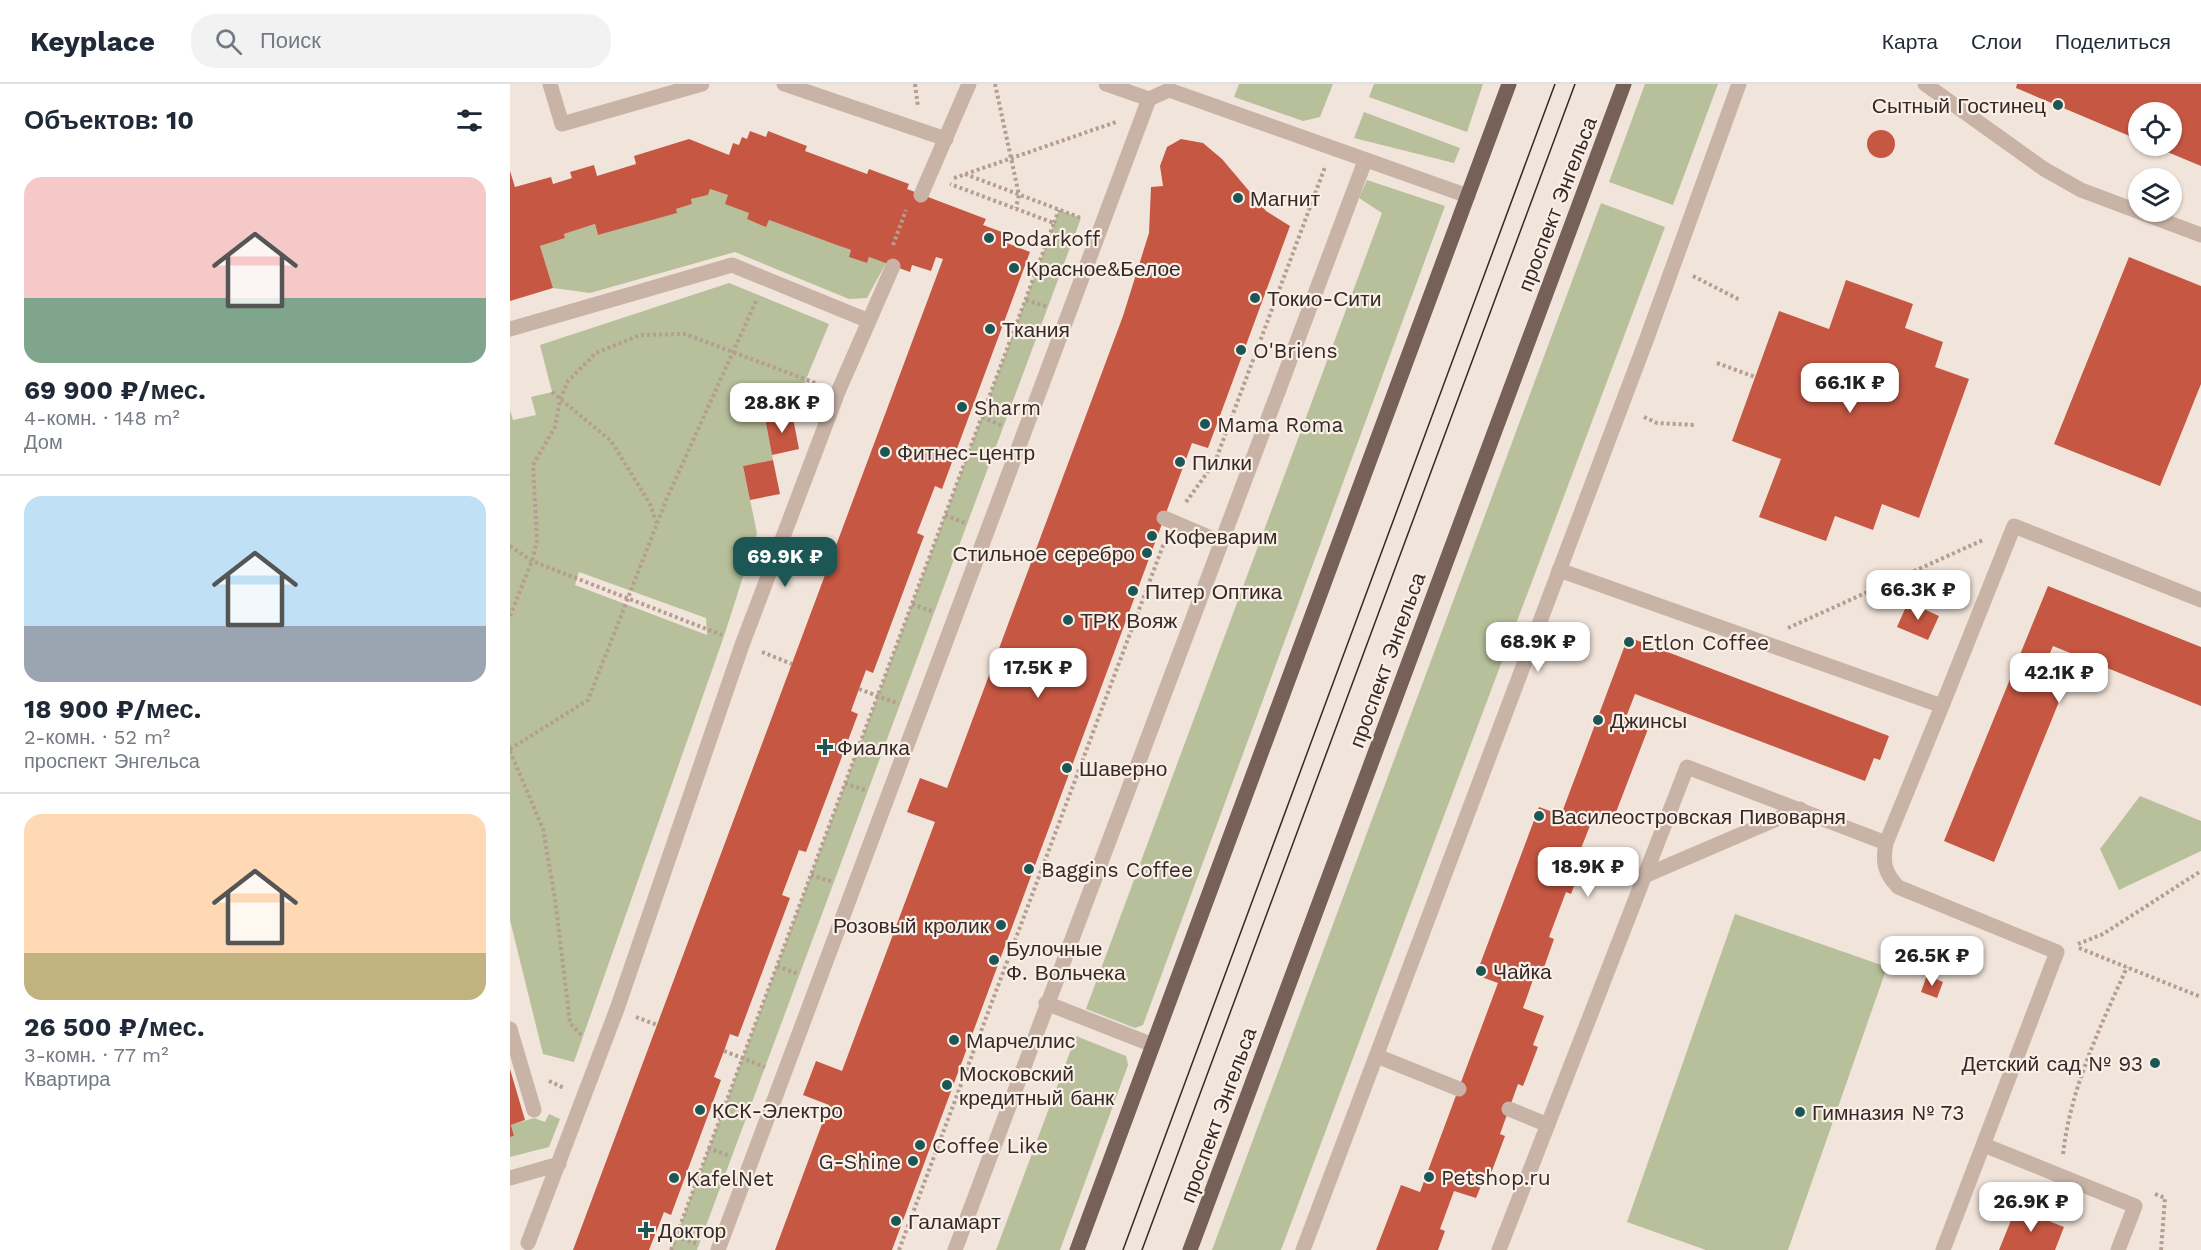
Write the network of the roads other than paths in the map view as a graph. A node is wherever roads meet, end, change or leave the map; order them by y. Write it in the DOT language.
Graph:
graph roads {
  1 [pos="550,84"];
  2 [pos="702,84"];
  3 [pos="784,84"];
  4 [pos="969,84"];
  5 [pos="1106,84"];
  6 [pos="1509,84"];
  7 [pos="1624,84"];
  8 [pos="1739,84"];
  9 [pos="1933,86"];
  10 [pos="1171,87"];
  11 [pos="1149,99"];
  12 [pos="946,140"];
  13 [pos="1365,161"];
  14 [pos="1468,196"];
  15 [pos="916,198"];
  16 [pos="2201,235"];
  17 [pos="892,260"];
  18 [pos="869,321"];
  19 [pos="510,329"];
  20 [pos="1168,520"];
  21 [pos="1220,542"];
  22 [pos="1559,570"];
  23 [pos="2201,600"];
  24 [pos="1942,706"];
  25 [pos="1800,809"];
  26 [pos="1887,843"];
  27 [pos="1644,876"];
  28 [pos="1046,1003"];
  29 [pos="510,1029"];
  30 [pos="1152,1045"];
  31 [pos="1377,1056"];
  32 [pos="1459,1089"];
  33 [pos="1509,1109"];
  34 [pos="534,1110"];
  35 [pos="1548,1125"];
  36 [pos="1984,1145"];
  37 [pos="559,1164"];
  38 [pos="510,1178"];
  39 [pos="528,1243"];
  40 [pos="718,1250"];
  41 [pos="955,1250"];
  42 [pos="1077,1250"];
  43 [pos="1190,1250"];
  44 [pos="1304,1250"];
  45 [pos="1499,1250"];
  46 [pos="1943,1250"];
  47 [pos="2118,1250"];
  1 -- 2 [label="street"];
  3 -- 12 [label="street"];
  4 -- 12 [label="street"];
  5 -- 11 [label="street"];
  6 -- 14 [label="main road"];
  7 -- 43 [label="main road, проспект Энгельса"];
  8 -- 22 [label="street"];
  9 -- 16 [label="street"];
  10 -- 11 [label="street"];
  10 -- 13 [label="street"];
  11 -- 40 [label="street"];
  12 -- 15 [label="street"];
  13 -- 14 [label="street"];
  13 -- 21 [label="street"];
  14 -- 30 [label="main road"];
  17 -- 18 [label="street"];
  18 -- 19 [label="street"];
  18 -- 37 [label="street"];
  20 -- 21 [label="street"];
  21 -- 28 [label="street"];
  22 -- 24 [label="street"];
  22 -- 31 [label="street"];
  23 -- 24 [label="street"];
  24 -- 26 [label="street"];
  25 -- 26 [label="street"];
  25 -- 27 [label="street"];
  25 -- 27 [label="street"];
  26 -- 36 [label="street"];
  27 -- 35 [label="street"];
  28 -- 30 [label="street"];
  28 -- 41 [label="street"];
  29 -- 34 [label="street"];
  30 -- 42 [label="main road"];
  31 -- 32 [label="street"];
  31 -- 44 [label="street"];
  33 -- 35 [label="street"];
  35 -- 45 [label="street"];
  36 -- 46 [label="street"];
  36 -- 47 [label="street"];
  37 -- 38 [label="street"];
  37 -- 39 [label="street"];
}
